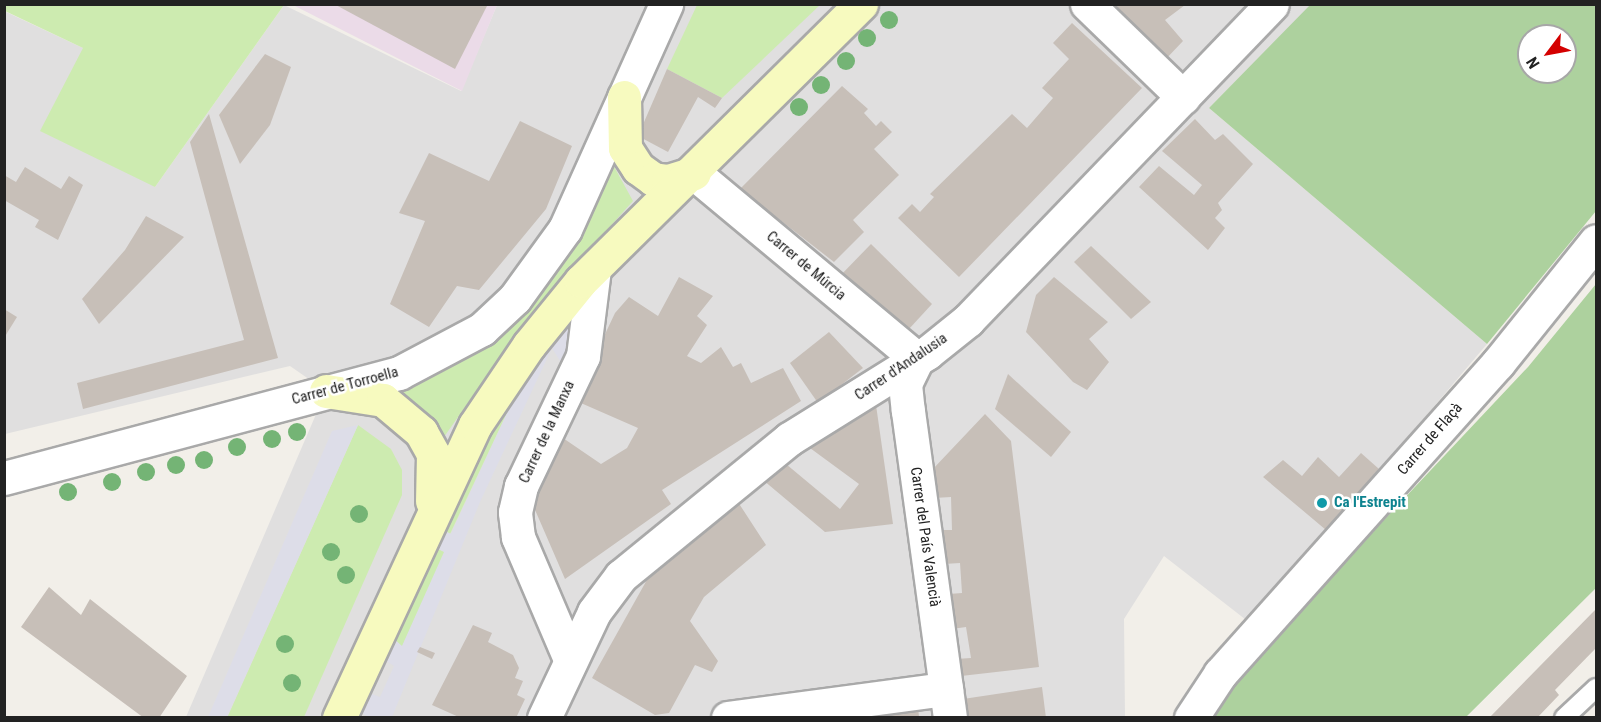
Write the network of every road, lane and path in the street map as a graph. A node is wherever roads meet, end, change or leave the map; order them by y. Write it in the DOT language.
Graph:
graph roads {
  1 [pos="666,4"];
  2 [pos="861,4"];
  3 [pos="1087,4"];
  4 [pos="1272,4"];
  5 [pos="1183,97"];
  6 [pos="624,98"];
  7 [pos="694,173"];
  8 [pos="1596,240"];
  9 [pos="594,269"];
  10 [pos="917,359"];
  11 [pos="326,391"];
  12 [pos="4,478"];
  13 [pos="428,521"];
  14 [pos="570,659"];
  15 [pos="1596,688"];
  16 [pos="948,703"];
  17 [pos="549,715"];
  18 [pos="339,717"];
  19 [pos="728,717"];
  20 [pos="1191,717"];
  21 [pos="1564,717"];
  1 -- 6 [label="street, Carrer de Torroella"];
  2 -- 7 [label="street"];
  3 -- 5 [label="street"];
  4 -- 5 [label="street, Carrer d'Andalusia"];
  5 -- 10 [label="street, Carrer d'Andalusia"];
  6 -- 7 [label="street, Carrer de Torroella"];
  6 -- 11 [label="street, Carrer de Torroella"];
  7 -- 9 [label="street"];
  7 -- 10 [label="street, Carrer de Múrcia"];
  8 -- 20 [label="street, Carrer de Flaçà"];
  9 -- 13 [label="street"];
  9 -- 14 [label="street, Carrer de la Manxa"];
  10 -- 14 [label="street, Carrer d'Andalusia"];
  10 -- 16 [label="street, Carrer del País Valencià"];
  11 -- 12 [label="street, Carrer de Torroella"];
  11 -- 13 [label="street"];
  13 -- 18 [label="street"];
  14 -- 17 [label="street, Carrer d'Andalusia"];
  15 -- 21 [label="lane"];
  16 -- 19 [label="street"];
}
